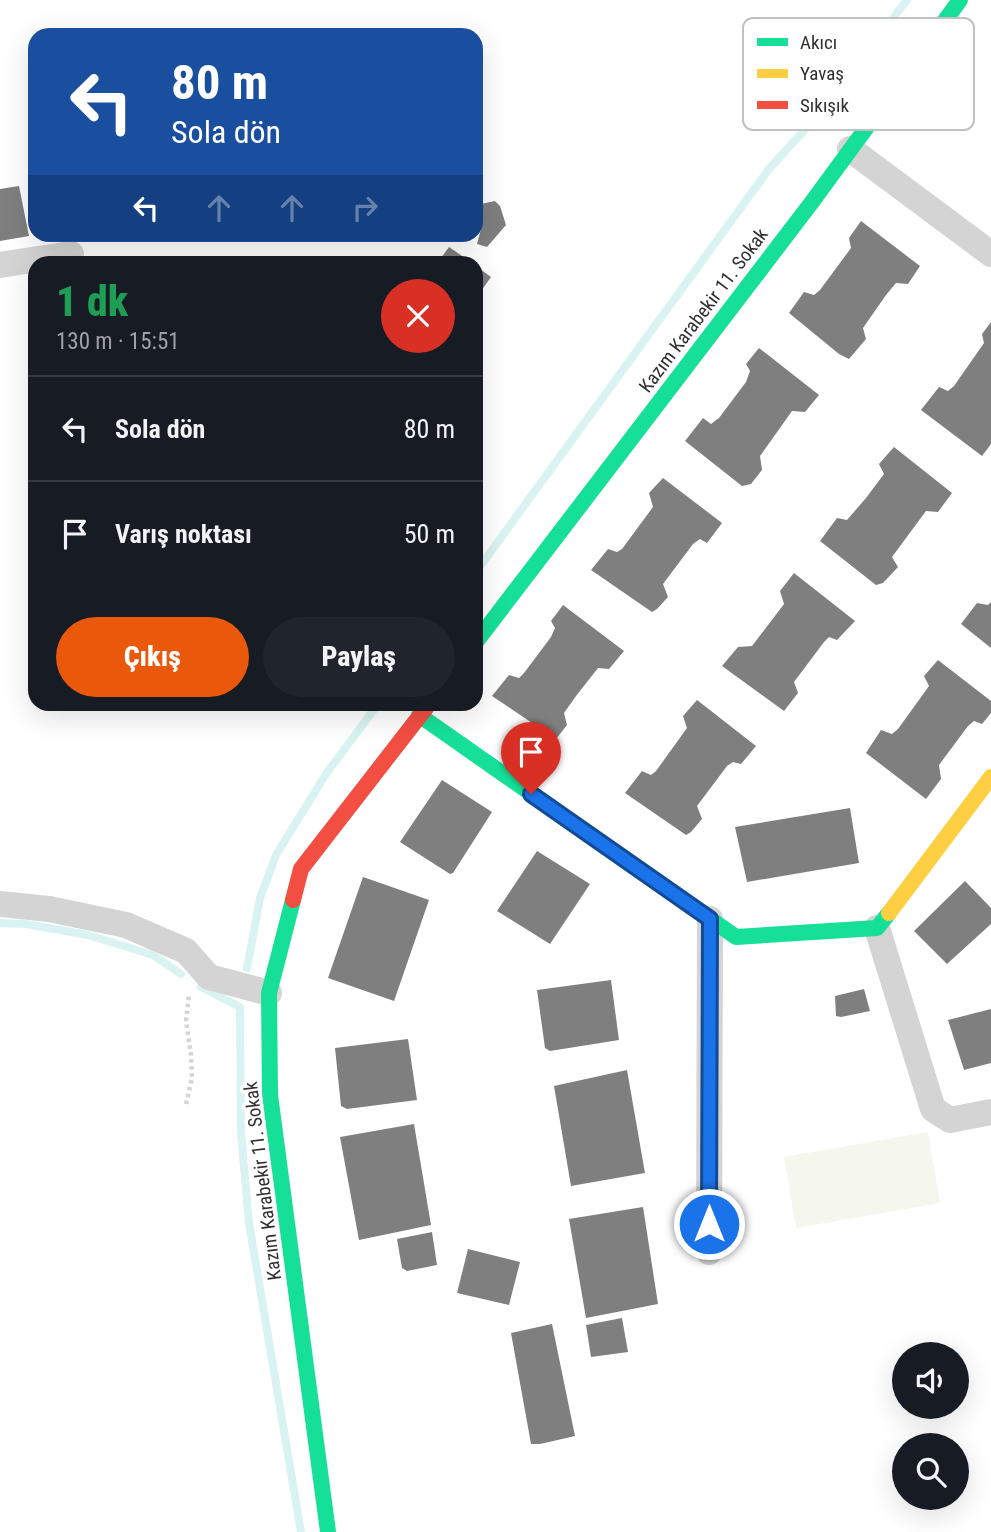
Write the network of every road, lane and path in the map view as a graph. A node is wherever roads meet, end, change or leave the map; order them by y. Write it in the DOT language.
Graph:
graph roads {
  1 [pos="960,0"];
  2 [pos="947,18"];
  3 [pos="864,130"];
  4 [pos="850,149"];
  5 [pos="71,254"];
  6 [pos="991,254"];
  7 [pos="58,256"];
  8 [pos="28,261"];
  9 [pos="0,265"];
  10 [pos="483,633"];
  11 [pos="422,711"];
  12 [pos="427,711"];
  13 [pos="991,777"];
  14 [pos="0,904"];
  15 [pos="710,919"];
  16 [pos="877,928"];
  17 [pos="189,990"];
  18 [pos="269,993"];
  19 [pos="186,1104"];
  20 [pos="991,1112"];
  21 [pos="709,1252"];
  22 [pos="328,1532"];
  1 -- 2 [label="street, Kazım Karabekir 11. Sokak"];
  3 -- 4 [label="street, Kazım Karabekir 11. Sokak"];
  4 -- 6 [label="street"];
  4 -- 10 [label="street, Kazım Karabekir 11. Sokak"];
  5 -- 7 [label="street"];
  8 -- 9 [label="street"];
  11 -- 18 [label="street, Kazım Karabekir 11. Sokak"];
  12 -- 15 [label="street"];
  13 -- 16 [label="street"];
  14 -- 18 [label="street"];
  15 -- 16 [label="street"];
  15 -- 21 [label="street"];
  16 -- 20 [label="street"];
  17 -- 19 [label="path"];
  18 -- 22 [label="street, Kazım Karabekir 11. Sokak"];
}
